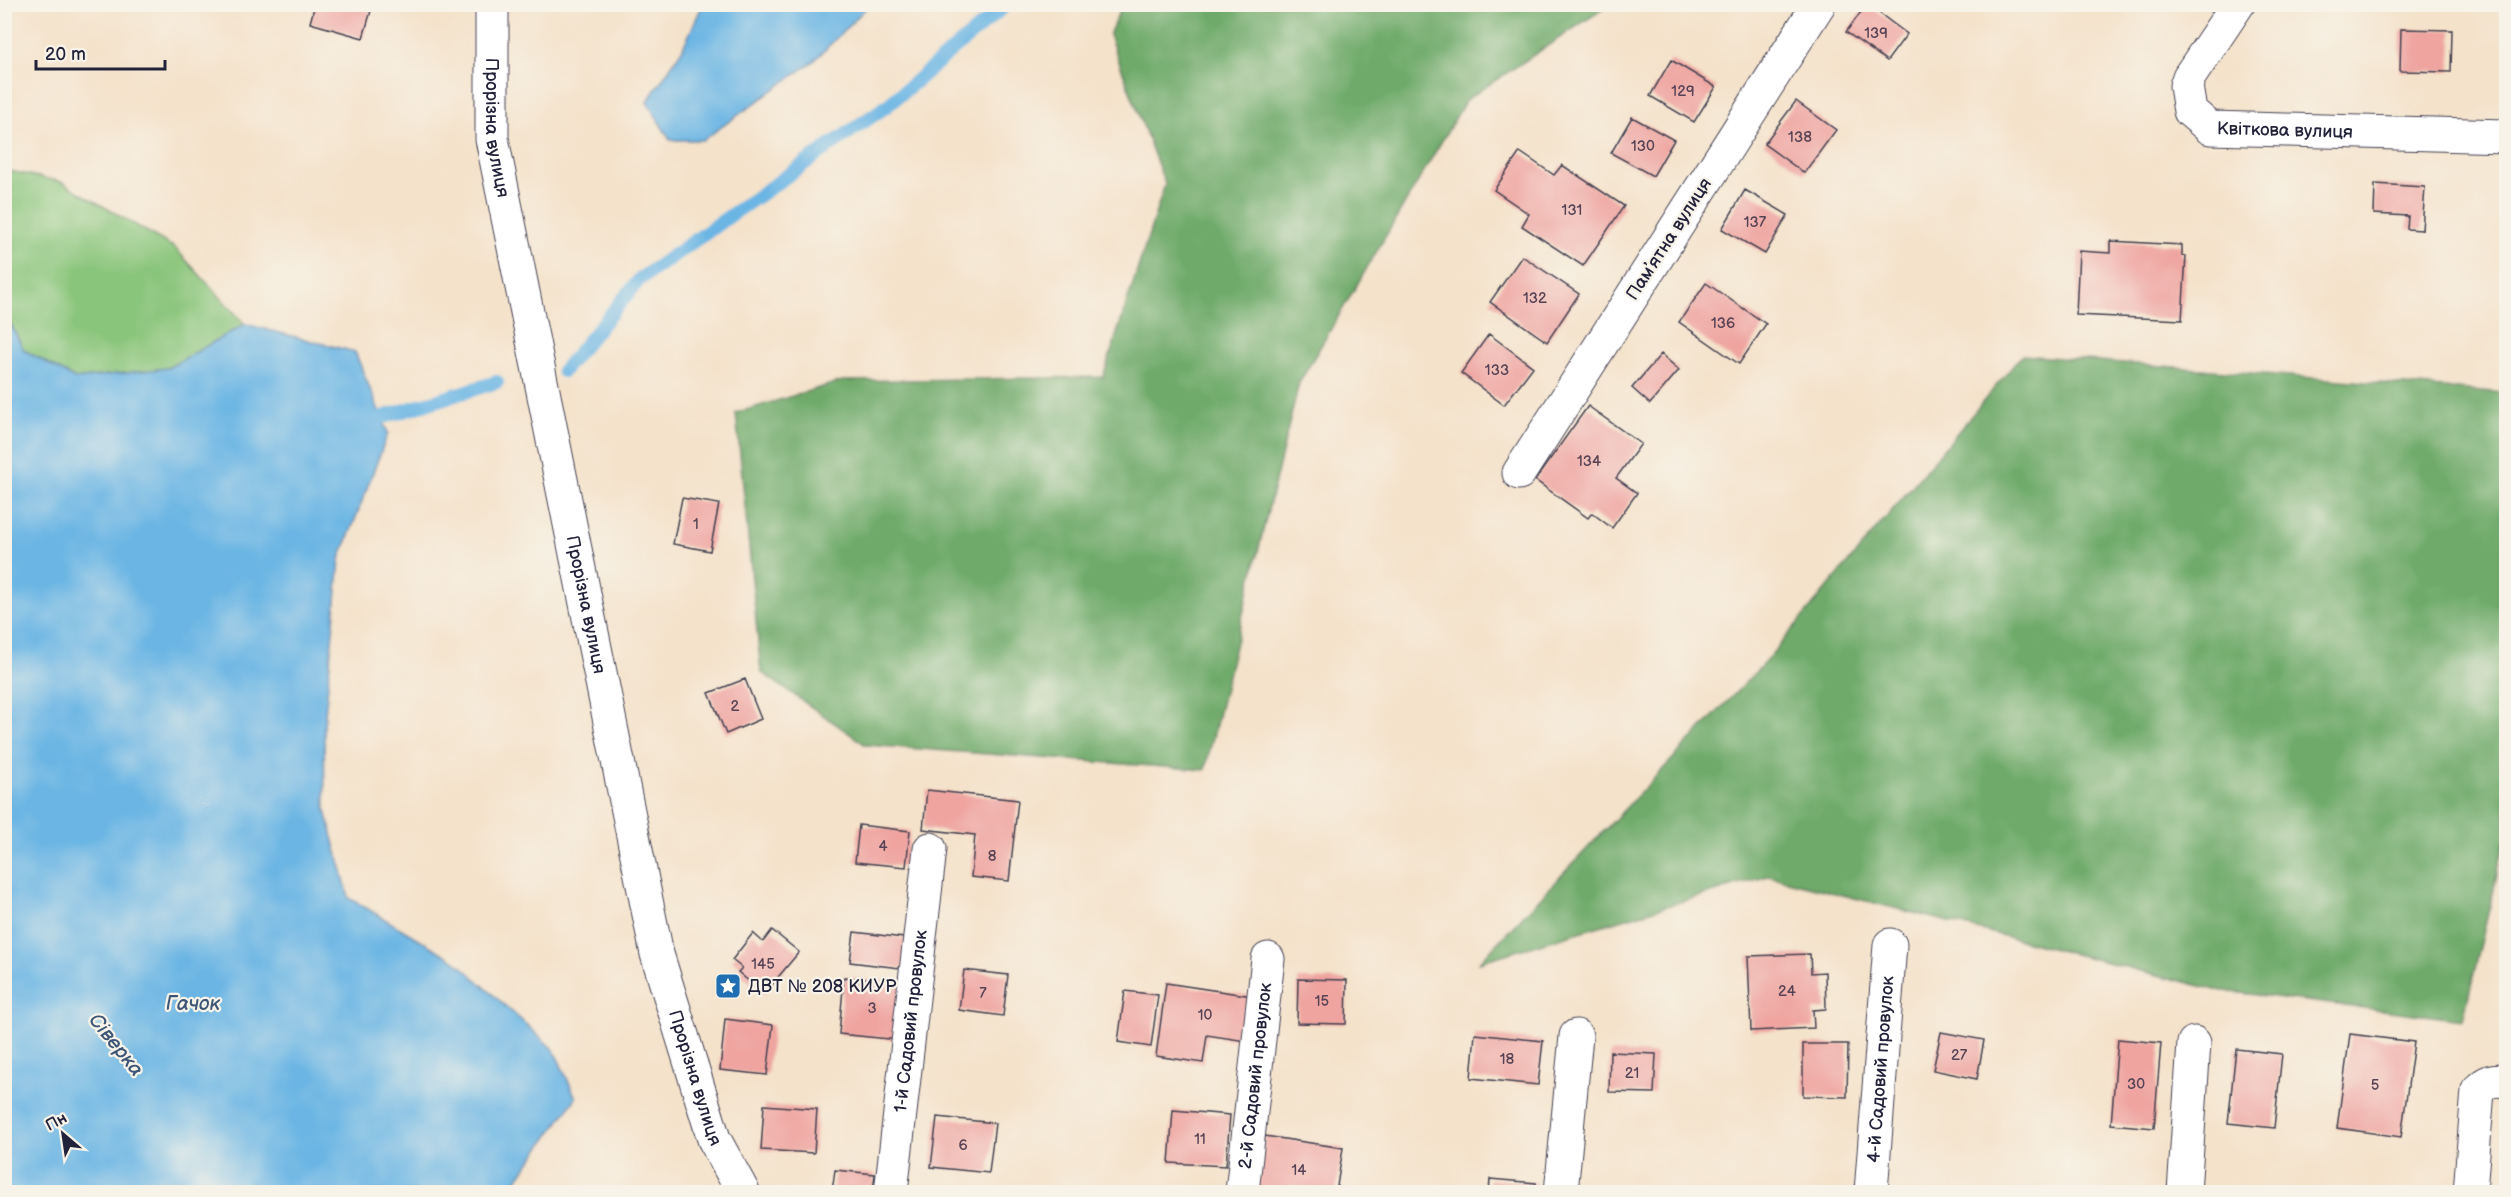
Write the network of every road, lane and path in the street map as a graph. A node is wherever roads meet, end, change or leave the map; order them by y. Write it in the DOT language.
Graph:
graph roads {
  1 [pos="492,4"];
  2 [pos="1818,4"];
  3 [pos="2238,4"];
  4 [pos="2506,136"];
  5 [pos="1519,473"];
  6 [pos="930,849"];
  7 [pos="1890,945"];
  8 [pos="1268,959"];
  9 [pos="1576,1036"];
  10 [pos="2194,1043"];
  11 [pos="2506,1081"];
  12 [pos="742,1192"];
  13 [pos="891,1192"];
  14 [pos="1242,1192"];
  15 [pos="1561,1192"];
  16 [pos="1872,1192"];
  17 [pos="2184,1192"];
  18 [pos="2470,1192"];
  1 -- 12 [label="street, Прорізна вулиця"];
  2 -- 5 [label="street, Памʼятна вулиця"];
  3 -- 4 [label="street, Квіткова вулиця"];
  6 -- 13 [label="street, 1-й Садовий провулок"];
  7 -- 16 [label="street, 4-й Садовий провулок"];
  8 -- 14 [label="street, 2-й Садовий провулок"];
  9 -- 15 [label="street"];
  10 -- 17 [label="street"];
  11 -- 18 [label="street"];
}
